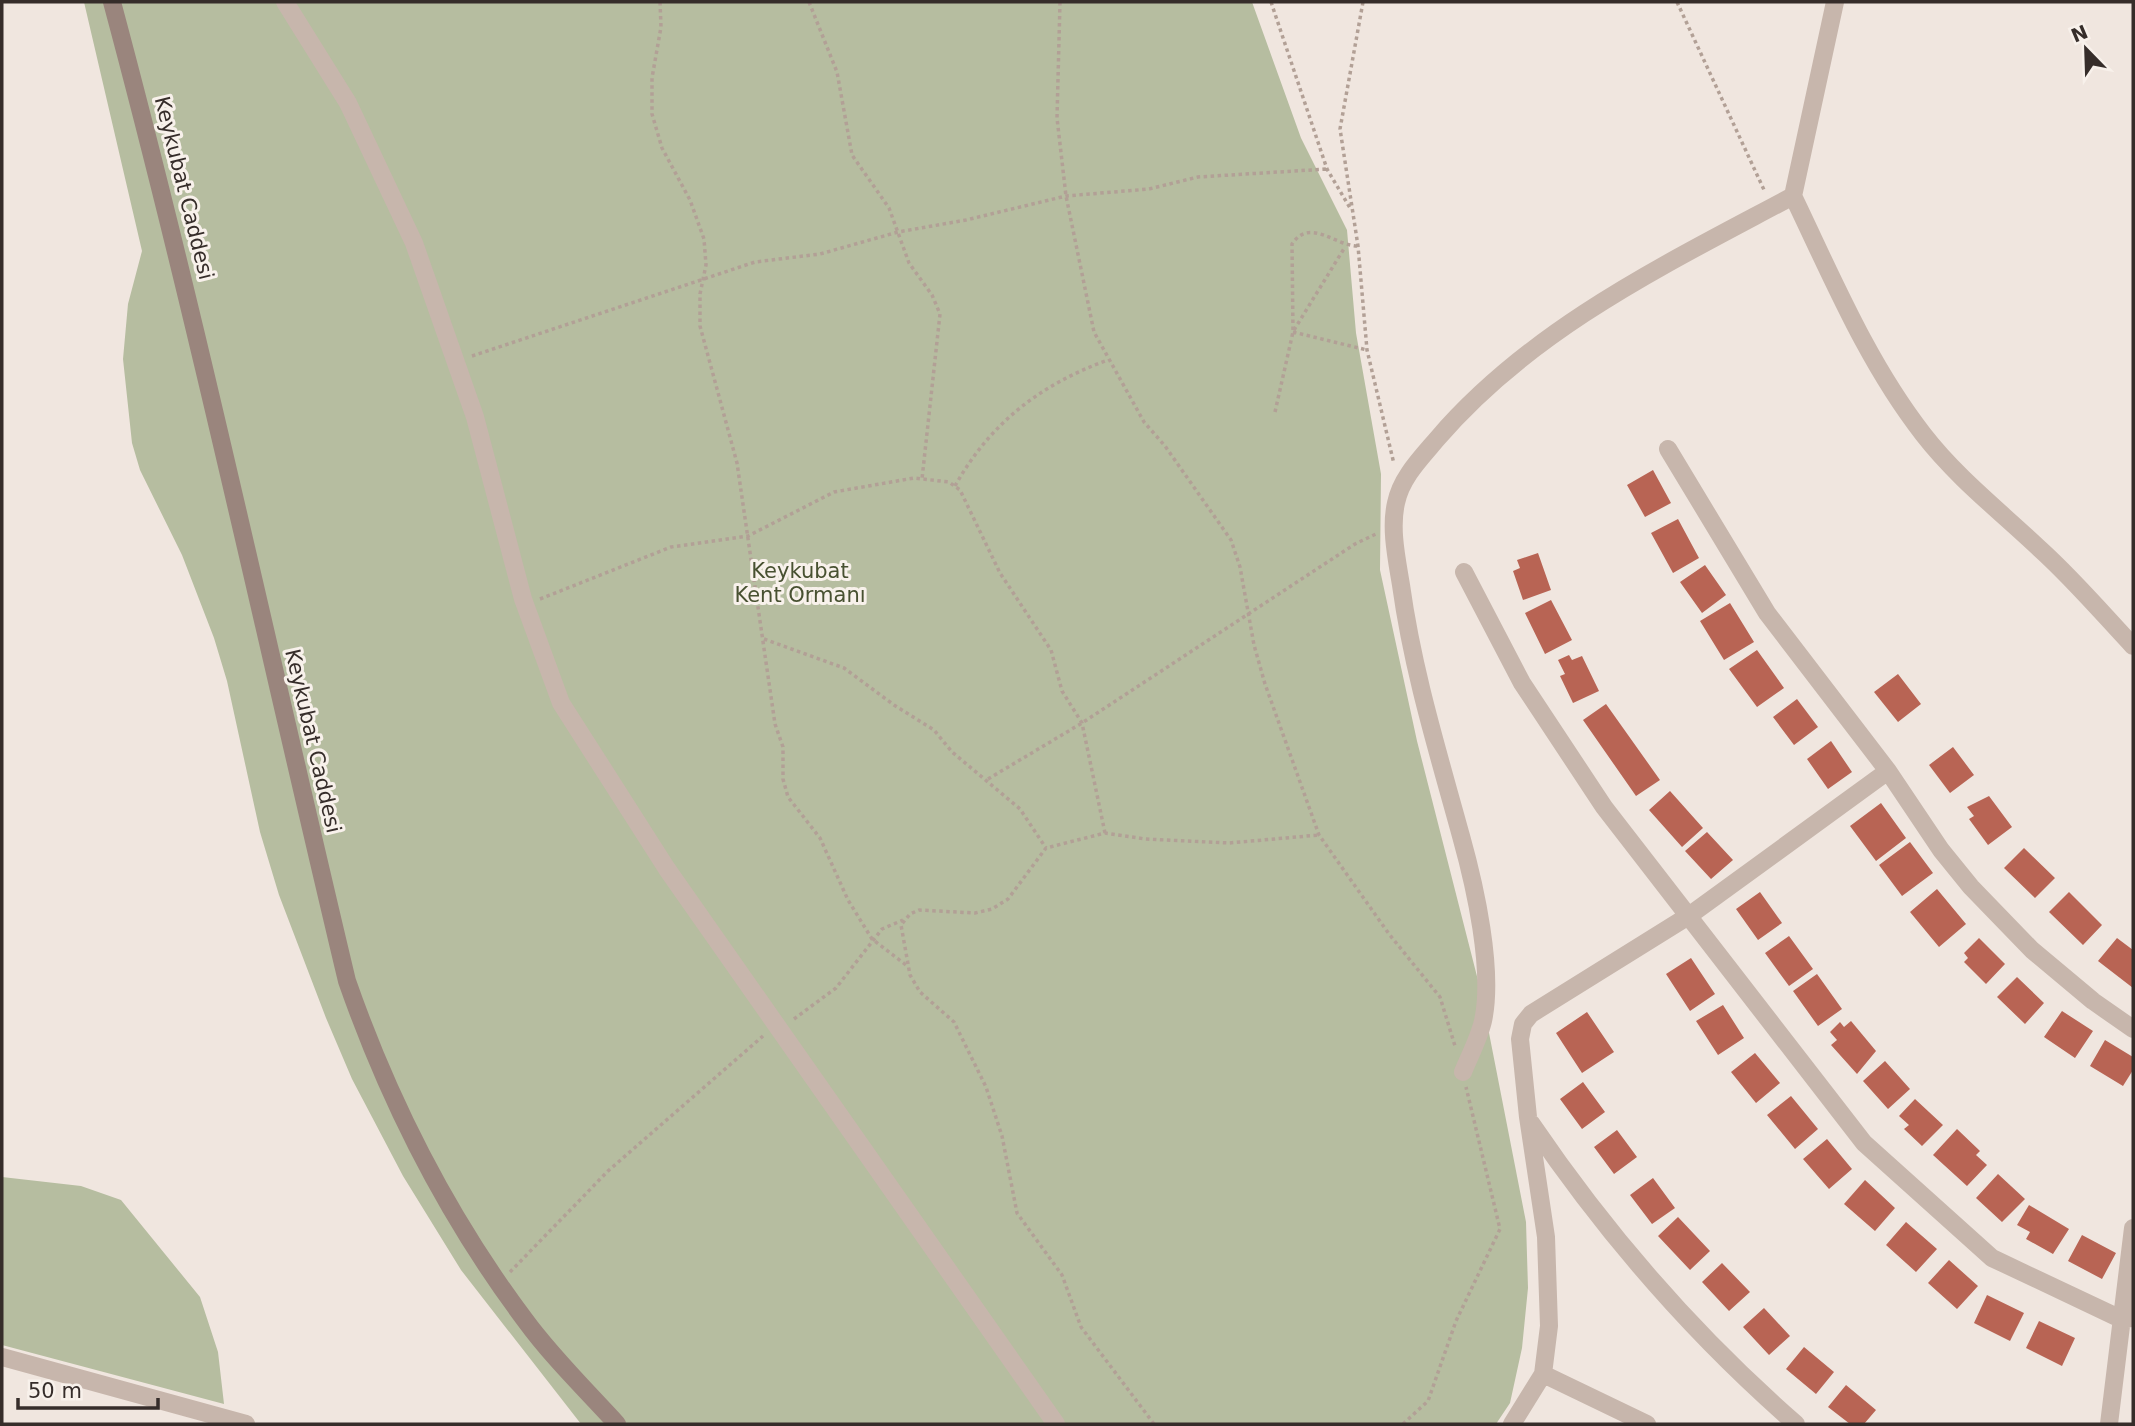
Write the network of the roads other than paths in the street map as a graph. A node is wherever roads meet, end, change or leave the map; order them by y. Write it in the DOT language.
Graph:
graph roads {
  1 [pos="112,2"];
  2 [pos="285,2"];
  3 [pos="1835,2"];
  4 [pos="1793,196"];
  5 [pos="1668,449"];
  6 [pos="1464,572"];
  7 [pos="2133,646"];
  8 [pos="1888,771"];
  9 [pos="1690,915"];
  10 [pos="2133,1029"];
  11 [pos="1463,1072"];
  12 [pos="1528,1117"];
  13 [pos="2133,1228"];
  14 [pos="2127,1318"];
  15 [pos="2,1357"];
  16 [pos="1543,1374"];
  17 [pos="246,1424"];
  18 [pos="617,1424"];
  19 [pos="1056,1424"];
  20 [pos="1512,1424"];
  21 [pos="1647,1424"];
  22 [pos="1796,1424"];
  23 [pos="2109,1424"];
  1 -- 18 [label="street, Keykubat Caddesi"];
  2 -- 19 [label="street"];
  3 -- 4 [label="street"];
  4 -- 7 [label="street"];
  4 -- 11 [label="street"];
  5 -- 8 [label="street"];
  6 -- 9 [label="street"];
  8 -- 9 [label="street"];
  8 -- 10 [label="street"];
  9 -- 12 [label="street"];
  9 -- 14 [label="street"];
  12 -- 16 [label="street"];
  12 -- 22 [label="street"];
  13 -- 14 [label="street"];
  14 -- 23 [label="street"];
  15 -- 17 [label="street"];
  16 -- 20 [label="street"];
  16 -- 21 [label="street"];
}
